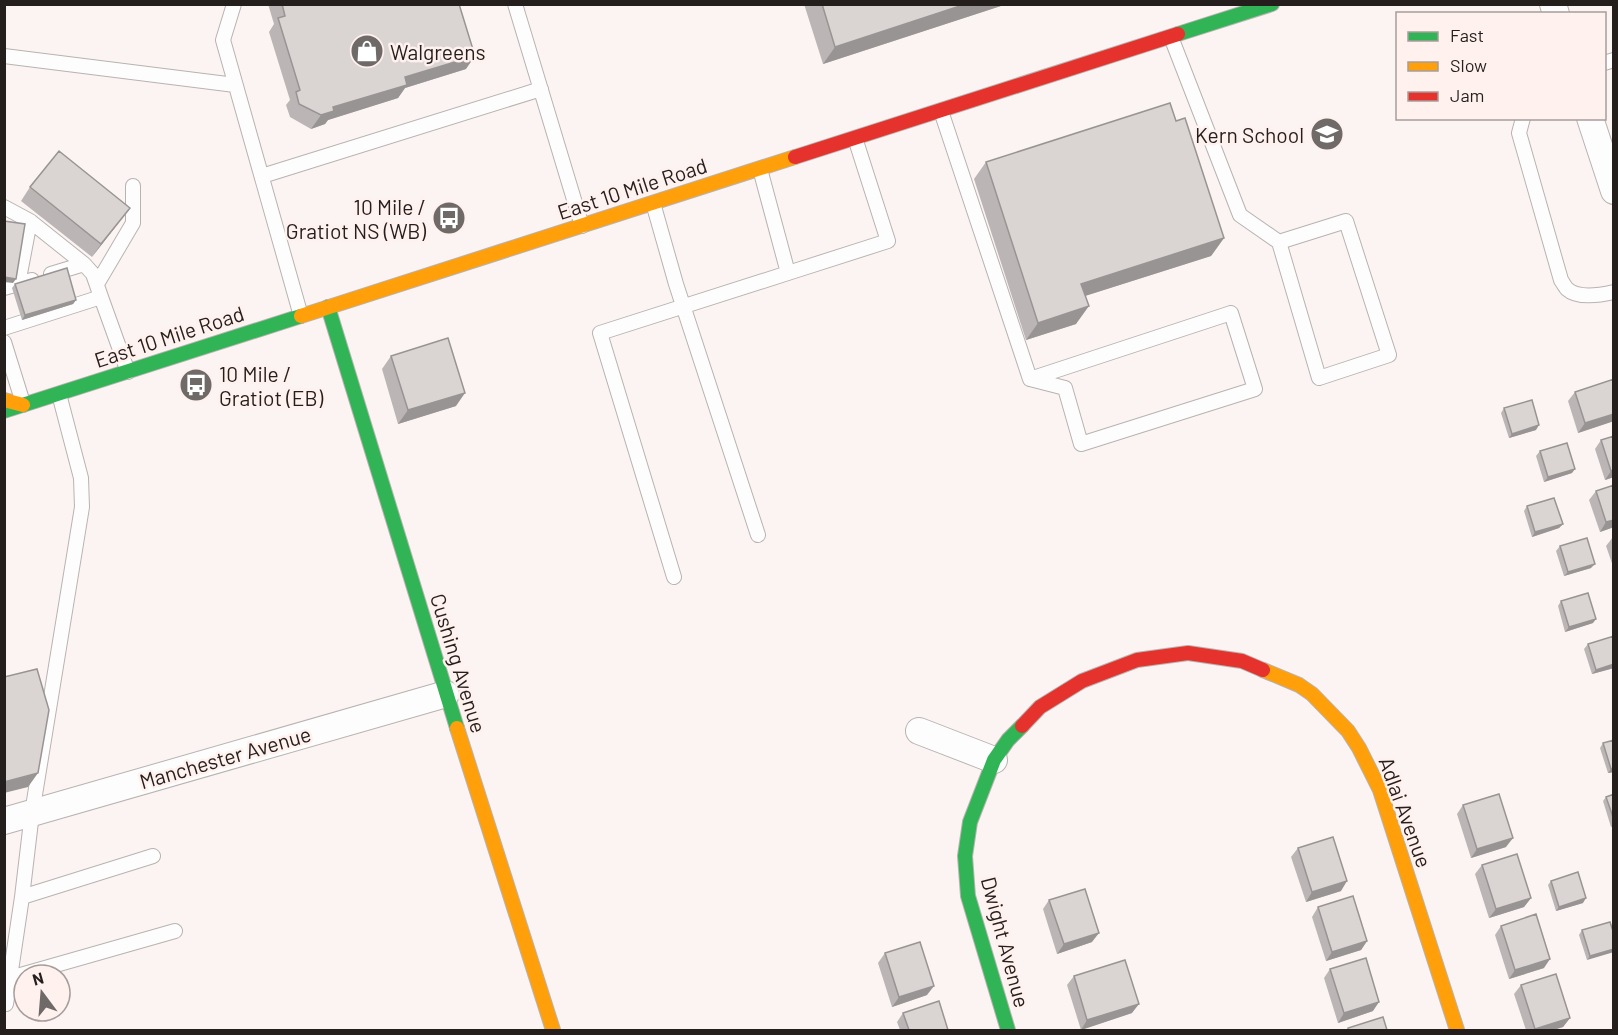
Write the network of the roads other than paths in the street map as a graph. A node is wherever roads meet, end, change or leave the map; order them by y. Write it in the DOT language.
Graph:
graph roads {
  1 [pos="234,4"];
  2 [pos="515,4"];
  3 [pos="1272,4"];
  4 [pos="1171,37"];
  5 [pos="4,56"];
  6 [pos="235,85"];
  7 [pos="541,89"];
  8 [pos="941,111"];
  9 [pos="1522,120"];
  10 [pos="1591,120"];
  11 [pos="855,138"];
  12 [pos="759,169"];
  13 [pos="262,176"];
  14 [pos="133,186"];
  15 [pos="1614,190"];
  16 [pos="653,203"];
  17 [pos="4,207"];
  18 [pos="30,221"];
  19 [pos="582,226"];
  20 [pos="1279,242"];
  21 [pos="84,264"];
  22 [pos="788,273"];
  23 [pos="11,286"];
  24 [pos="99,290"];
  25 [pos="1614,292"];
  26 [pos="684,306"];
  27 [pos="328,307"];
  28 [pos="301,316"];
  29 [pos="4,328"];
  30 [pos="4,342"];
  31 [pos="128,372"];
  32 [pos="1030,379"];
  33 [pos="59,394"];
  34 [pos="4,400"];
  35 [pos="23,405"];
  36 [pos="4,411"];
  37 [pos="758,535"];
  38 [pos="674,577"];
  39 [pos="446,693"];
  40 [pos="919,731"];
  41 [pos="994,760"];
  42 [pos="32,813"];
  43 [pos="4,821"];
  44 [pos="153,856"];
  45 [pos="22,897"];
  46 [pos="175,931"];
  47 [pos="10,978"];
  48 [pos="6,1004"];
  49 [pos="553,1030"];
  50 [pos="1008,1030"];
  51 [pos="1457,1030"];
  1 -- 6 [label="lane"];
  2 -- 7 [label="lane"];
  3 -- 4 [label="street, East 10 Mile Road"];
  4 -- 8 [label="street, East 10 Mile Road"];
  4 -- 20 [label="lane"];
  5 -- 6 [label="lane"];
  6 -- 13 [label="lane"];
  7 -- 13 [label="lane"];
  7 -- 19 [label="lane"];
  8 -- 11 [label="street, East 10 Mile Road"];
  8 -- 32 [label="lane"];
  9 -- 25 [label="lane"];
  10 -- 15 [label="street"];
  11 -- 12 [label="street, East 10 Mile Road"];
  11 -- 22 [label="lane"];
  12 -- 16 [label="street, East 10 Mile Road"];
  12 -- 22 [label="lane"];
  13 -- 28 [label="lane"];
  14 -- 24 [label="lane"];
  16 -- 19 [label="street, East 10 Mile Road"];
  16 -- 26 [label="lane"];
  17 -- 18 [label="lane"];
  18 -- 21 [label="lane"];
  18 -- 23 [label="lane"];
  19 -- 27 [label="street, East 10 Mile Road"];
  20 -- 20 [label="lane"];
  21 -- 23 [label="lane"];
  21 -- 24 [label="lane"];
  22 -- 26 [label="lane"];
  24 -- 29 [label="lane"];
  24 -- 31 [label="lane"];
  26 -- 37 [label="lane"];
  26 -- 38 [label="lane"];
  27 -- 28 [label="street, East 10 Mile Road"];
  27 -- 39 [label="street, Cushing Avenue"];
  28 -- 31 [label="street, East 10 Mile Road"];
  30 -- 35 [label="lane"];
  31 -- 33 [label="street, East 10 Mile Road"];
  32 -- 32 [label="lane"];
  33 -- 35 [label="street, East 10 Mile Road"];
  33 -- 42 [label="lane"];
  34 -- 35 [label="street"];
  35 -- 36 [label="street, East 10 Mile Road"];
  39 -- 42 [label="street, Manchester Avenue"];
  39 -- 49 [label="street, Cushing Avenue"];
  40 -- 41 [label="street"];
  41 -- 50 [label="street, Dwight Avenue"];
  41 -- 51 [label="street, Adlai Avenue"];
  42 -- 43 [label="street, Manchester Avenue"];
  42 -- 45 [label="lane"];
  44 -- 45 [label="lane"];
  45 -- 47 [label="lane"];
  46 -- 47 [label="lane"];
  47 -- 48 [label="lane"];
}
